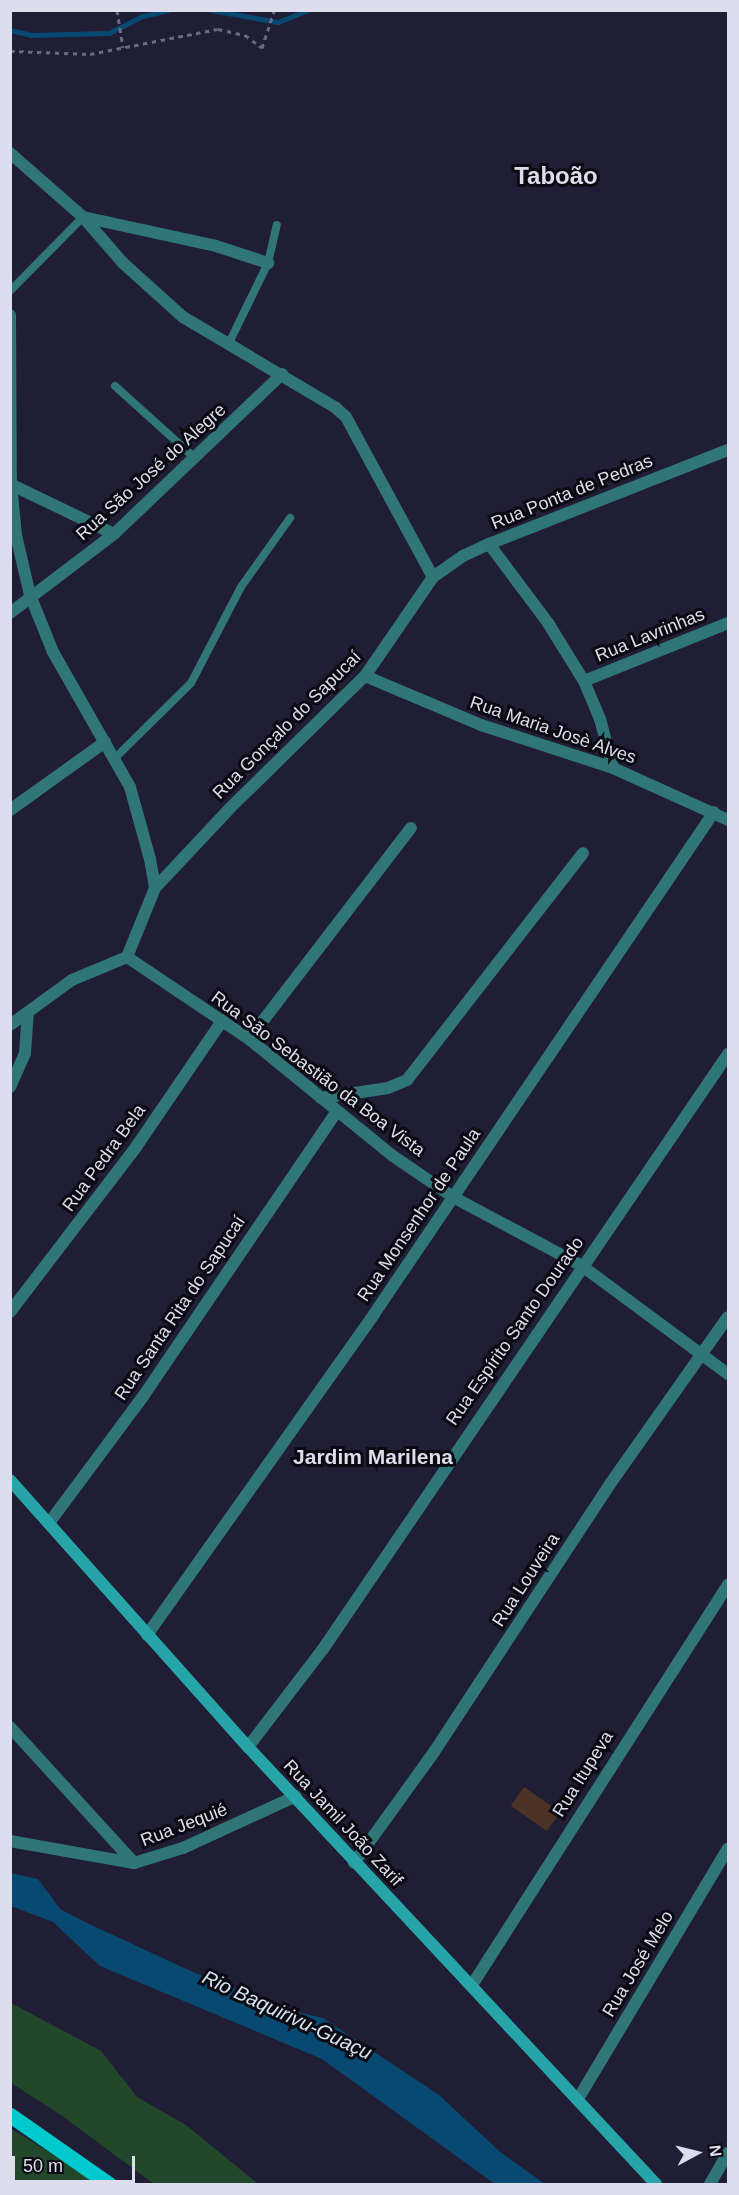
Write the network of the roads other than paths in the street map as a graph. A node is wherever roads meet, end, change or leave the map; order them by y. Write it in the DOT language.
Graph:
graph roads {
  1 [pos="10,153"];
  2 [pos="83,217"];
  3 [pos="277,225"];
  4 [pos="268,263"];
  5 [pos="10,291"];
  6 [pos="10,315"];
  7 [pos="228,345"];
  8 [pos="282,374"];
  9 [pos="116,386"];
  10 [pos="729,450"];
  11 [pos="196,459"];
  12 [pos="11,484"];
  13 [pos="290,518"];
  14 [pos="114,534"];
  15 [pos="489,544"];
  16 [pos="433,577"];
  17 [pos="30,595"];
  18 [pos="10,613"];
  19 [pos="729,623"];
  20 [pos="365,676"];
  21 [pos="584,681"];
  22 [pos="105,742"];
  23 [pos="114,759"];
  24 [pos="613,768"];
  25 [pos="10,810"];
  26 [pos="714,812"];
  27 [pos="729,820"];
  28 [pos="411,828"];
  29 [pos="583,853"];
  30 [pos="155,888"];
  31 [pos="127,957"];
  32 [pos="28,1014"];
  33 [pos="222,1021"];
  34 [pos="10,1025"];
  35 [pos="249,1039"];
  36 [pos="729,1054"];
  37 [pos="10,1087"];
  38 [pos="321,1098"];
  39 [pos="338,1111"];
  40 [pos="453,1197"];
  41 [pos="582,1266"];
  42 [pos="10,1312"];
  43 [pos="729,1317"];
  44 [pos="703,1355"];
  45 [pos="729,1374"];
  46 [pos="10,1480"];
  47 [pos="49,1523"];
  48 [pos="729,1584"];
  49 [pos="147,1635"];
  50 [pos="10,1727"];
  51 [pos="248,1747"];
  52 [pos="296,1796"];
  53 [pos="10,1841"];
  54 [pos="729,1848"];
  55 [pos="134,1863"];
  56 [pos="354,1863"];
  57 [pos="472,1985"];
  58 [pos="578,2099"];
  59 [pos="10,2115"];
  60 [pos="729,2153"];
  61 [pos="109,2184"];
  62 [pos="656,2184"];
  63 [pos="710,2184"];
  1 -- 2 [label="street"];
  2 -- 4 [label="street"];
  2 -- 5 [label="lane"];
  2 -- 7 [label="street"];
  3 -- 4 [label="lane"];
  4 -- 7 [label="lane"];
  6 -- 12 [label="street"];
  7 -- 8 [label="street"];
  8 -- 11 [label="street, Rua São José do Alegre"];
  8 -- 16 [label="street"];
  9 -- 11 [label="lane"];
  10 -- 15 [label="street, Rua Ponta de Pedras"];
  11 -- 14 [label="street, Rua São José do Alegre"];
  12 -- 14 [label="street"];
  12 -- 17 [label="street"];
  13 -- 23 [label="lane"];
  14 -- 17 [label="street, Rua São José do Alegre"];
  15 -- 16 [label="street, Rua Ponta de Pedras"];
  15 -- 21 [label="street"];
  16 -- 20 [label="street, Rua Gonçalo do Sapucaí"];
  17 -- 18 [label="street, Rua São José do Alegre"];
  17 -- 22 [label="street"];
  19 -- 21 [label="street, Rua Lavrinhas"];
  20 -- 24 [label="street, Rua Maria Josè Alves"];
  20 -- 30 [label="street, Rua Gonçalo do Sapucaí"];
  21 -- 24 [label="street"];
  22 -- 23 [label="street"];
  22 -- 25 [label="street"];
  23 -- 30 [label="street"];
  24 -- 26 [label="street, Rua Maria Josè Alves"];
  26 -- 27 [label="street, Rua Maria Josè Alves"];
  26 -- 40 [label="street, Rua Monsenhor de Paula"];
  28 -- 35 [label="street"];
  29 -- 38 [label="street"];
  30 -- 31 [label="street"];
  31 -- 32 [label="street"];
  31 -- 33 [label="street, Rua São Sebastião da Boa Vista"];
  32 -- 34 [label="street"];
  32 -- 37 [label="street"];
  33 -- 35 [label="street, Rua São Sebastião da Boa Vista"];
  33 -- 42 [label="street, Rua Pedra Bela"];
  35 -- 38 [label="street, Rua São Sebastião da Boa Vista"];
  36 -- 41 [label="street, Rua Espírito Santo Dourado"];
  38 -- 39 [label="street, Rua São Sebastião da Boa Vista"];
  39 -- 40 [label="street, Rua São Sebastião da Boa Vista"];
  39 -- 47 [label="street, Rua Santa Rita do Sapucaí"];
  40 -- 41 [label="street, Rua São Sebastião da Boa Vista"];
  40 -- 49 [label="street, Rua Monsenhor de Paula"];
  41 -- 44 [label="street, Rua São Sebastião da Boa Vista"];
  41 -- 51 [label="street, Rua Espírito Santo Dourado"];
  43 -- 44 [label="street, Rua Louveira"];
  44 -- 45 [label="street, Rua São Sebastião da Boa Vista"];
  44 -- 56 [label="street, Rua Louveira"];
  46 -- 47 [label="main road, Rua Jamil João Zarif"];
  47 -- 49 [label="main road, Rua Jamil João Zarif"];
  48 -- 57 [label="street, Rua Itupeva"];
  49 -- 51 [label="main road, Rua Jamil João Zarif"];
  50 -- 55 [label="street"];
  51 -- 52 [label="main road, Rua Jamil João Zarif"];
  52 -- 55 [label="street, Rua Jequié"];
  52 -- 56 [label="main road, Rua Jamil João Zarif"];
  53 -- 55 [label="street, Rua Jequié"];
  54 -- 58 [label="street, Rua José Melo"];
  56 -- 57 [label="main road, Rua Jamil João Zarif"];
  57 -- 58 [label="main road, Rua Jamil João Zarif"];
  58 -- 62 [label="main road, Rua Jamil João Zarif"];
  59 -- 61 [label="main road"];
  60 -- 63 [label="street"];
}
